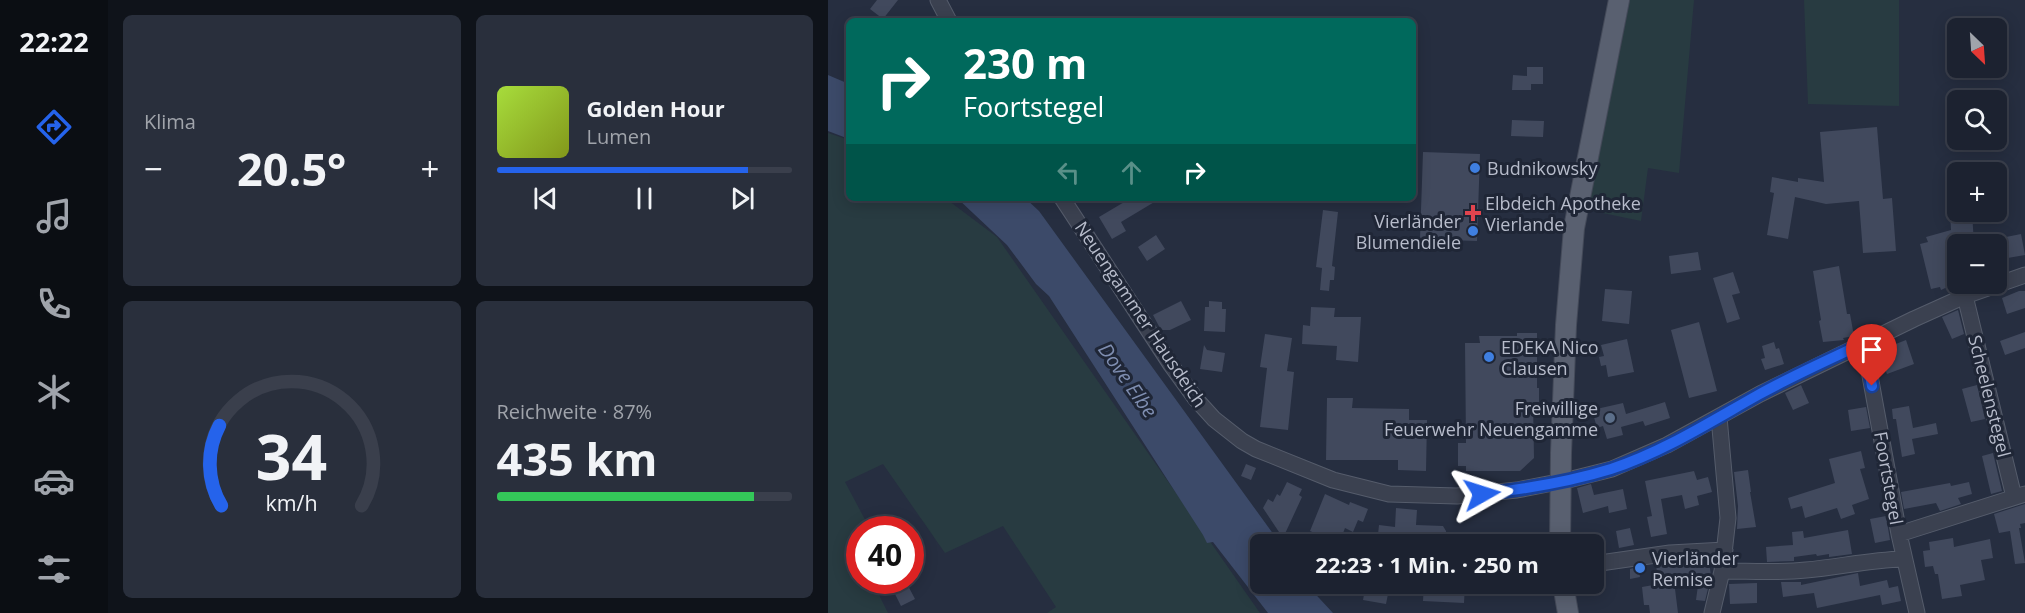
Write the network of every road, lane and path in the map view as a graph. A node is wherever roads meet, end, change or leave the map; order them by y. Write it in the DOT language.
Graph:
graph roads {
  1 [pos="938,0"];
  2 [pos="1619,0"];
  3 [pos="947,18"];
  4 [pos="1064,201"];
  5 [pos="2025,274"];
  6 [pos="1965,296"];
  7 [pos="1864,343"];
  8 [pos="1719,417"];
  9 [pos="1560,482"];
  10 [pos="2019,496"];
  11 [pos="1560,534"];
  12 [pos="1899,534"];
  13 [pos="1725,550"];
  14 [pos="1903,559"];
  15 [pos="1604,562"];
  16 [pos="1722,571"];
  17 [pos="1565,594"];
  18 [pos="1568,613"];
  19 [pos="1712,613"];
  20 [pos="1917,613"];
  1 -- 3 [label="street"];
  2 -- 9 [label="main road"];
  4 -- 9 [label="street, Neuengammer Hausdeich"];
  5 -- 6 [label="street, Neuengammer Hausdeich"];
  6 -- 7 [label="street, Neuengammer Hausdeich"];
  6 -- 10 [label="street, Scheelenstegel"];
  7 -- 8 [label="street, Neuengammer Hausdeich"];
  7 -- 12 [label="street, Foortstegel"];
  8 -- 9 [label="street, Neuengammer Hausdeich"];
  8 -- 13 [label="street"];
  9 -- 11 [label="main road"];
  10 -- 12 [label="street"];
  12 -- 14 [label="street, Foortstegel"];
  13 -- 15 [label="street"];
  13 -- 16 [label="street"];
  14 -- 16 [label="street"];
  14 -- 20 [label="street, Foortstegel"];
  16 -- 19 [label="street"];
  17 -- 18 [label="main road"];
}
